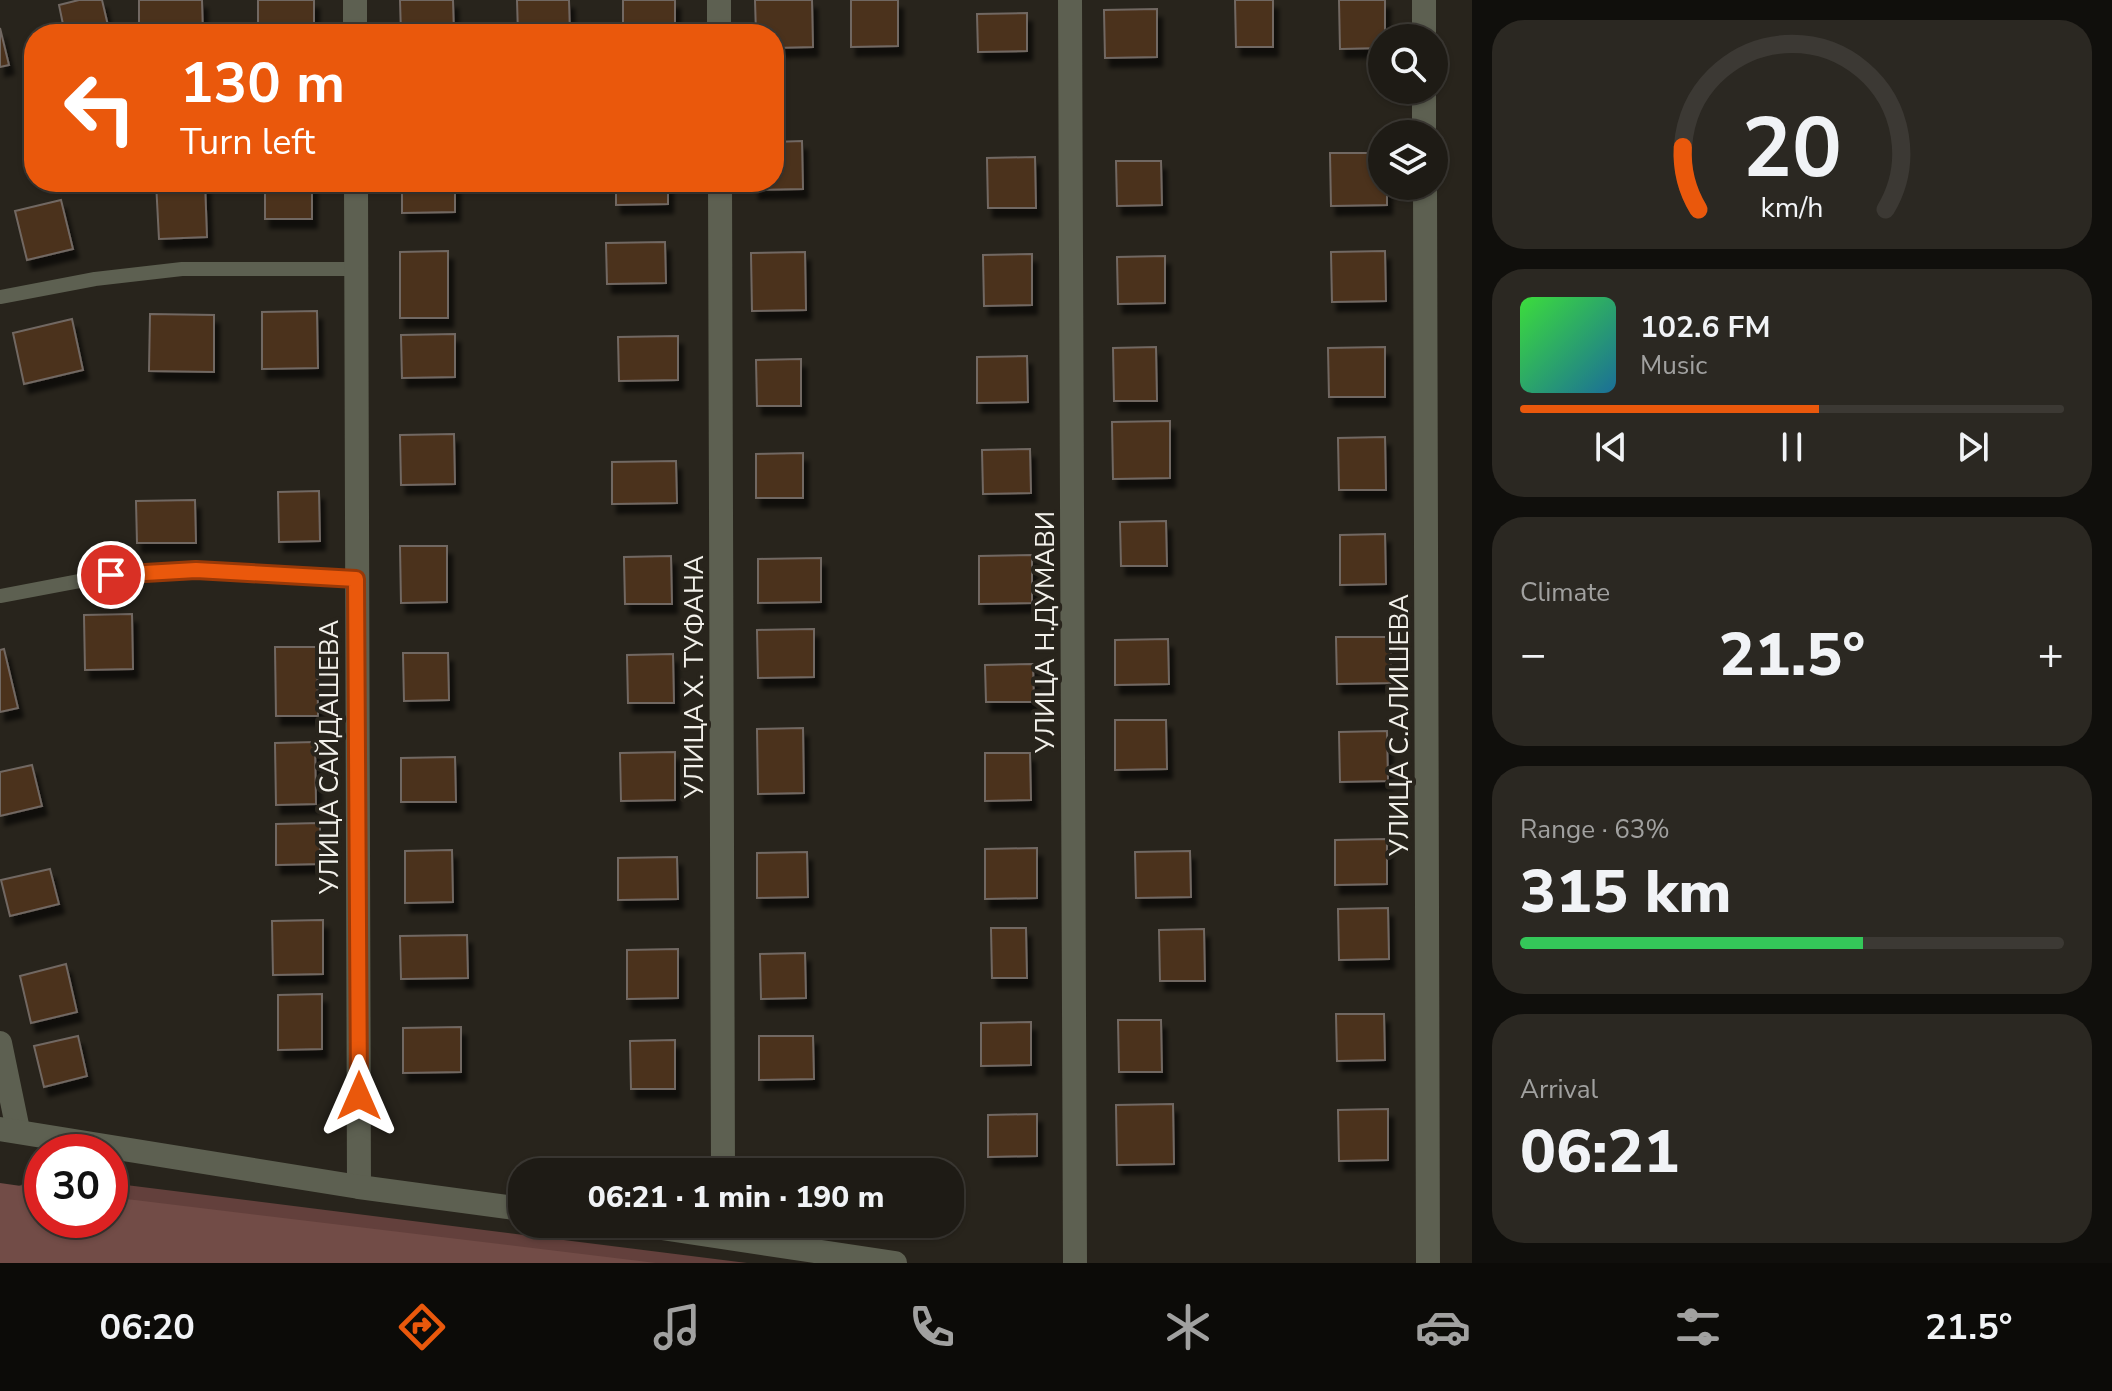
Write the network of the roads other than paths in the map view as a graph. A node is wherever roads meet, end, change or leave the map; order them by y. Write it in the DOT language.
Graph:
graph roads {
  1 [pos="355,0"];
  2 [pos="719,0"];
  3 [pos="1070,0"];
  4 [pos="1424,0"];
  5 [pos="355,24"];
  6 [pos="719,24"];
  7 [pos="1424,24"];
  8 [pos="356,192"];
  9 [pos="720,192"];
  10 [pos="1425,200"];
  11 [pos="356,269"];
  12 [pos="0,297"];
  13 [pos="356,579"];
  14 [pos="0,596"];
  15 [pos="0,1043"];
  16 [pos="9,1130"];
  17 [pos="723,1158"];
  18 [pos="359,1187"];
  19 [pos="508,1207"];
  20 [pos="765,1238"];
  21 [pos="895,1263"];
  22 [pos="1075,1263"];
  23 [pos="1428,1263"];
  1 -- 5 [label="street"];
  2 -- 6 [label="street"];
  3 -- 22 [label="street, УЛИЦА Н.ДУМАВИ"];
  4 -- 7 [label="street"];
  8 -- 11 [label="street, УЛИЦА САЙДАШЕВА"];
  9 -- 17 [label="street, УЛИЦА Х. ТУФАНА"];
  10 -- 23 [label="street, УЛИЦА С.АЛИШЕВА"];
  11 -- 12 [label="lane"];
  11 -- 13 [label="street, УЛИЦА САЙДАШЕВА"];
  13 -- 14 [label="lane"];
  13 -- 18 [label="street, УЛИЦА САЙДАШЕВА"];
  15 -- 16 [label="street"];
  16 -- 18 [label="street"];
  18 -- 19 [label="street"];
  20 -- 21 [label="street"];
}
